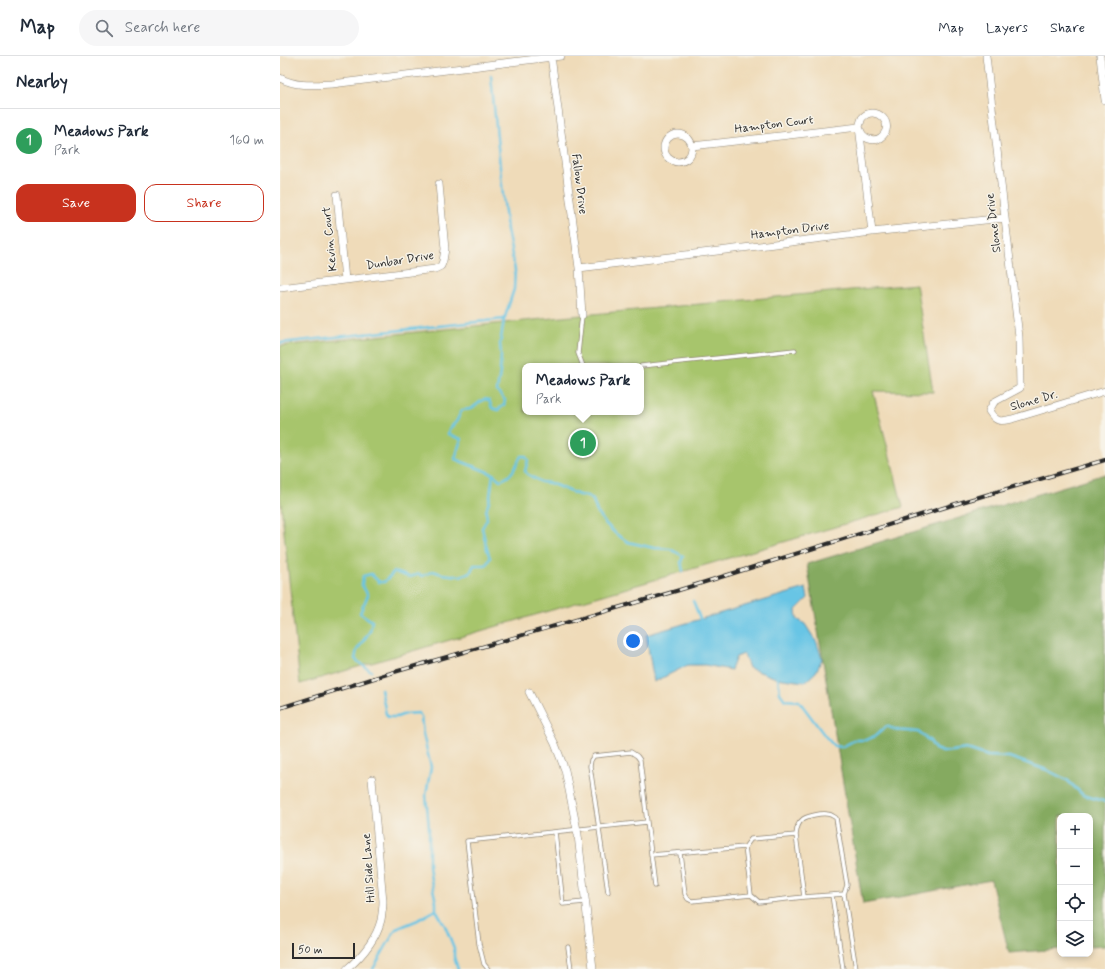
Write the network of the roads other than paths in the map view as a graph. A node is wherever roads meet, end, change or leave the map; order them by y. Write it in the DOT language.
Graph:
graph roads {
  1 [pos="561,56"];
  2 [pos="986,56"];
  3 [pos="1100,56"];
  4 [pos="551,57"];
  5 [pos="280,78"];
  6 [pos="1105,100"];
  7 [pos="692,146"];
  8 [pos="439,184"];
  9 [pos="337,195"];
  10 [pos="1004,218"];
  11 [pos="872,232"];
  12 [pos="579,268"];
  13 [pos="345,280"];
  14 [pos="280,288"];
  15 [pos="582,314"];
  16 [pos="795,350"];
  17 [pos="582,363"];
  18 [pos="644,366"];
  19 [pos="1020,388"];
  20 [pos="1105,392"];
  21 [pos="530,692"];
  22 [pos="372,779"];
  23 [pos="647,822"];
  24 [pos="598,827"];
  25 [pos="577,830"];
  26 [pos="555,832"];
  27 [pos="796,835"];
  28 [pos="745,847"];
  29 [pos="680,853"];
  30 [pos="651,855"];
  31 [pos="655,886"];
  32 [pos="608,892"];
  33 [pos="844,894"];
  34 [pos="751,895"];
  35 [pos="832,895"];
  36 [pos="804,897"];
  37 [pos="585,902"];
  38 [pos="568,947"];
  39 [pos="347,969"];
  40 [pos="488,969"];
  41 [pos="571,969"];
  42 [pos="593,969"];
  43 [pos="843,969"];
  44 [pos="856,969"];
  1 -- 4 [label="street"];
  2 -- 10 [label="street, Slone Drive"];
  3 -- 6 [label="street"];
  4 -- 5 [label="street"];
  4 -- 12 [label="street, Fallow Drive"];
  7 -- 7 [label="street"];
  7 -- 11 [label="street, Hampton Court"];
  8 -- 13 [label="street, Dunbar Drive"];
  9 -- 13 [label="street, Kevin Court"];
  10 -- 11 [label="street, Hampton Drive"];
  10 -- 19 [label="street, Slone Drive"];
  11 -- 12 [label="street, Hampton Drive"];
  12 -- 15 [label="street, Fallow Drive"];
  13 -- 14 [label="street, Dunbar Drive"];
  15 -- 17 [label="lane"];
  16 -- 18 [label="lane"];
  19 -- 20 [label="street, Slone Dr."];
  21 -- 25 [label="street"];
  22 -- 39 [label="street, Hill Side Lane"];
  23 -- 24 [label="lane"];
  23 -- 24 [label="lane"];
  23 -- 30 [label="lane"];
  24 -- 25 [label="lane"];
  24 -- 32 [label="lane"];
  25 -- 26 [label="lane"];
  25 -- 37 [label="street"];
  26 -- 37 [label="lane"];
  26 -- 40 [label="lane"];
  27 -- 28 [label="lane"];
  27 -- 33 [label="lane"];
  27 -- 36 [label="lane"];
  28 -- 29 [label="lane"];
  28 -- 34 [label="lane"];
  29 -- 30 [label="lane"];
  29 -- 34 [label="lane"];
  30 -- 31 [label="lane"];
  33 -- 35 [label="lane"];
  33 -- 44 [label="lane"];
  34 -- 36 [label="lane"];
  35 -- 36 [label="lane"];
  35 -- 43 [label="lane"];
  37 -- 42 [label="street"];
  38 -- 41 [label="lane"];
}
